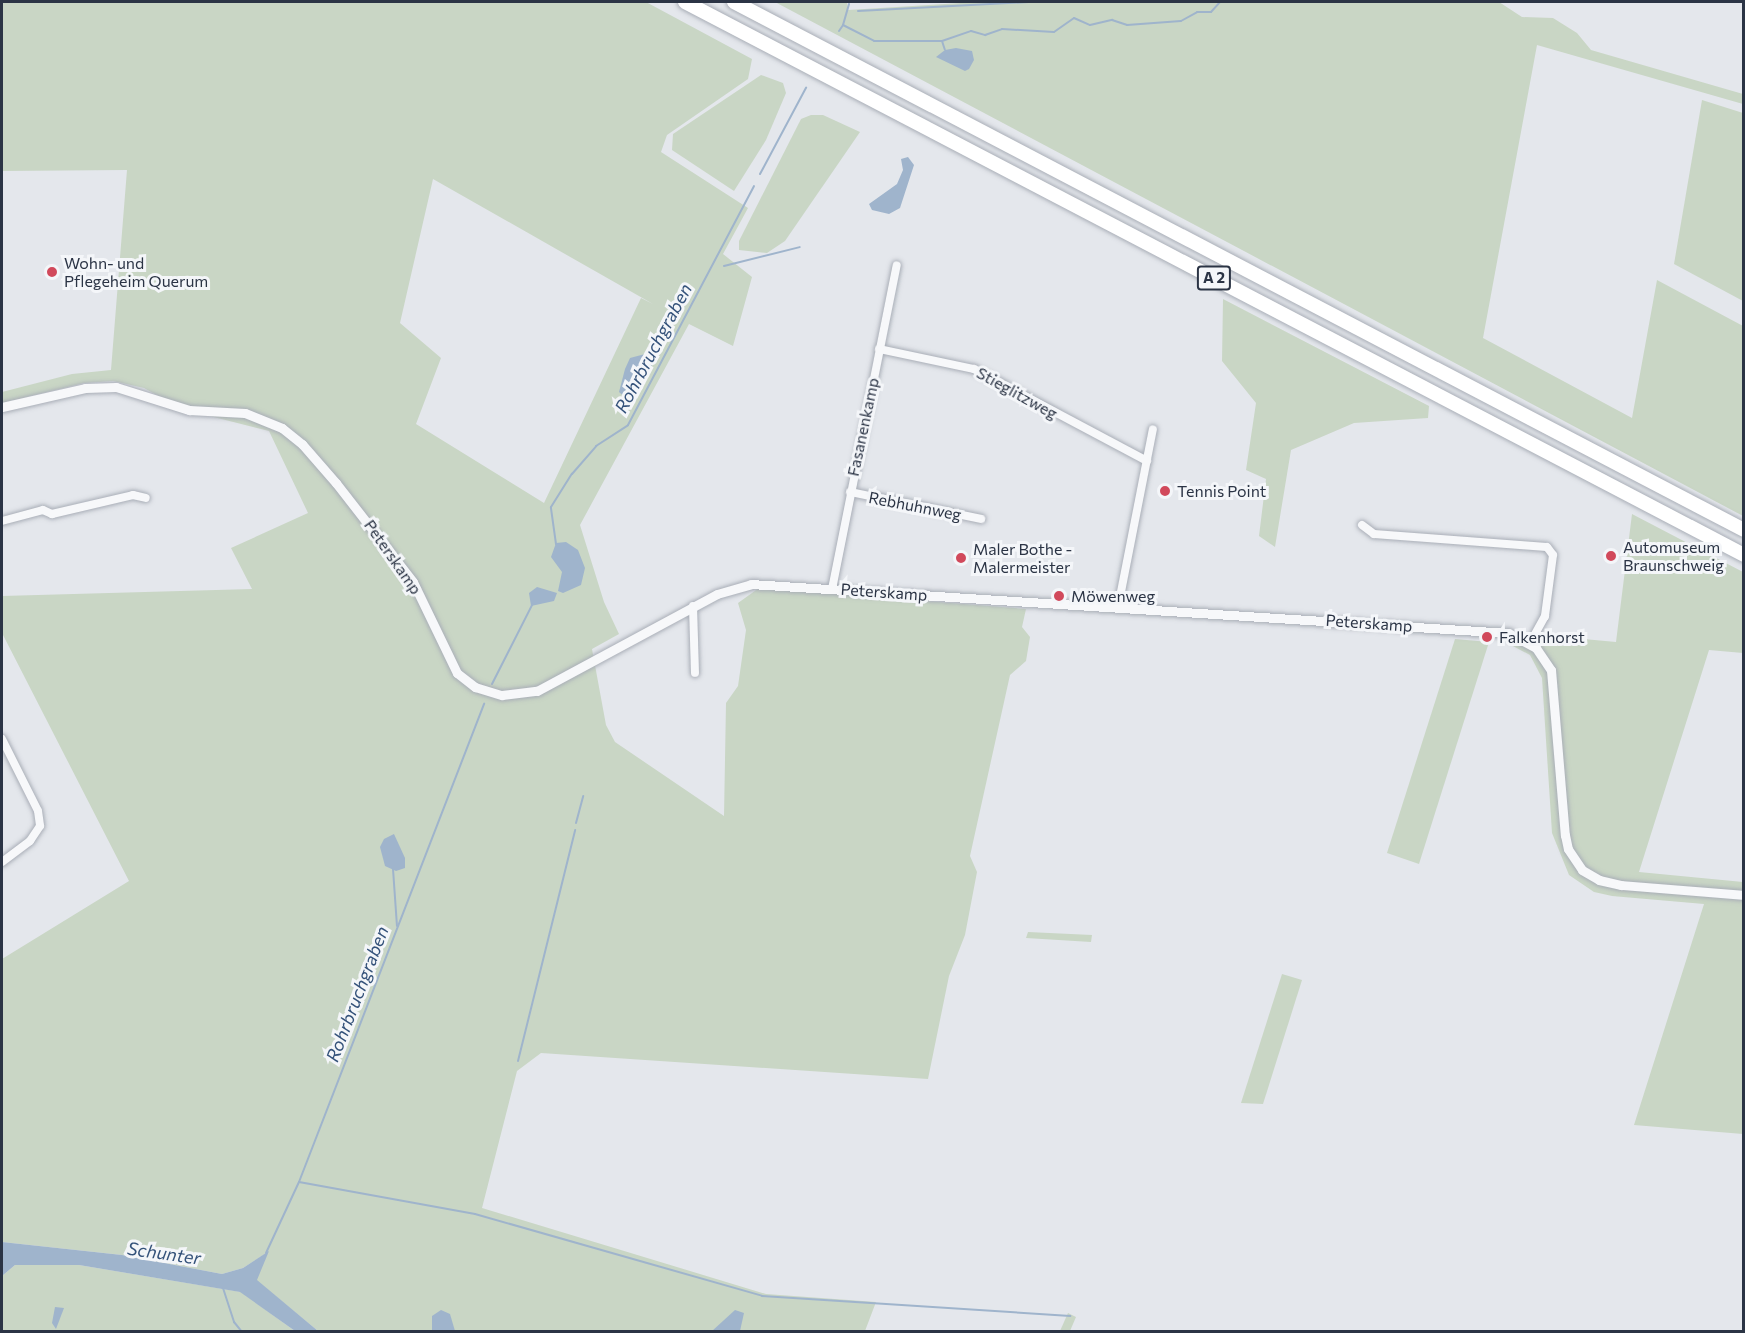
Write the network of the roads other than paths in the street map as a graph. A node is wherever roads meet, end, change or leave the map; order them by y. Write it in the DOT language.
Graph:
graph roads {
  1 [pos="685,2"];
  2 [pos="734,2"];
  3 [pos="897,265"];
  4 [pos="879,349"];
  5 [pos="2,408"];
  6 [pos="1153,429"];
  7 [pos="1147,461"];
  8 [pos="850,492"];
  9 [pos="146,498"];
  10 [pos="981,519"];
  11 [pos="2,521"];
  12 [pos="1362,525"];
  13 [pos="1743,530"];
  14 [pos="1743,555"];
  15 [pos="832,589"];
  16 [pos="693,606"];
  17 [pos="1118,607"];
  18 [pos="1530,643"];
  19 [pos="695,673"];
  20 [pos="2,739"];
  21 [pos="2,862"];
  22 [pos="1743,896"];
  1 -- 14 [label="highway, A 2"];
  2 -- 13 [label="highway, A 2"];
  3 -- 4 [label="street, Fasanenkamp"];
  4 -- 7 [label="street, Stieglitzweg"];
  4 -- 8 [label="street, Fasanenkamp"];
  5 -- 16 [label="street, Peterskamp"];
  6 -- 7 [label="street"];
  7 -- 17 [label="street"];
  8 -- 10 [label="street, Rebhuhnweg"];
  8 -- 15 [label="street, Fasanenkamp"];
  9 -- 11 [label="street"];
  12 -- 18 [label="street"];
  15 -- 16 [label="street, Peterskamp"];
  15 -- 17 [label="street, Peterskamp"];
  16 -- 19 [label="street"];
  17 -- 18 [label="street, Peterskamp"];
  18 -- 22 [label="street"];
  20 -- 21 [label="street"];
}
